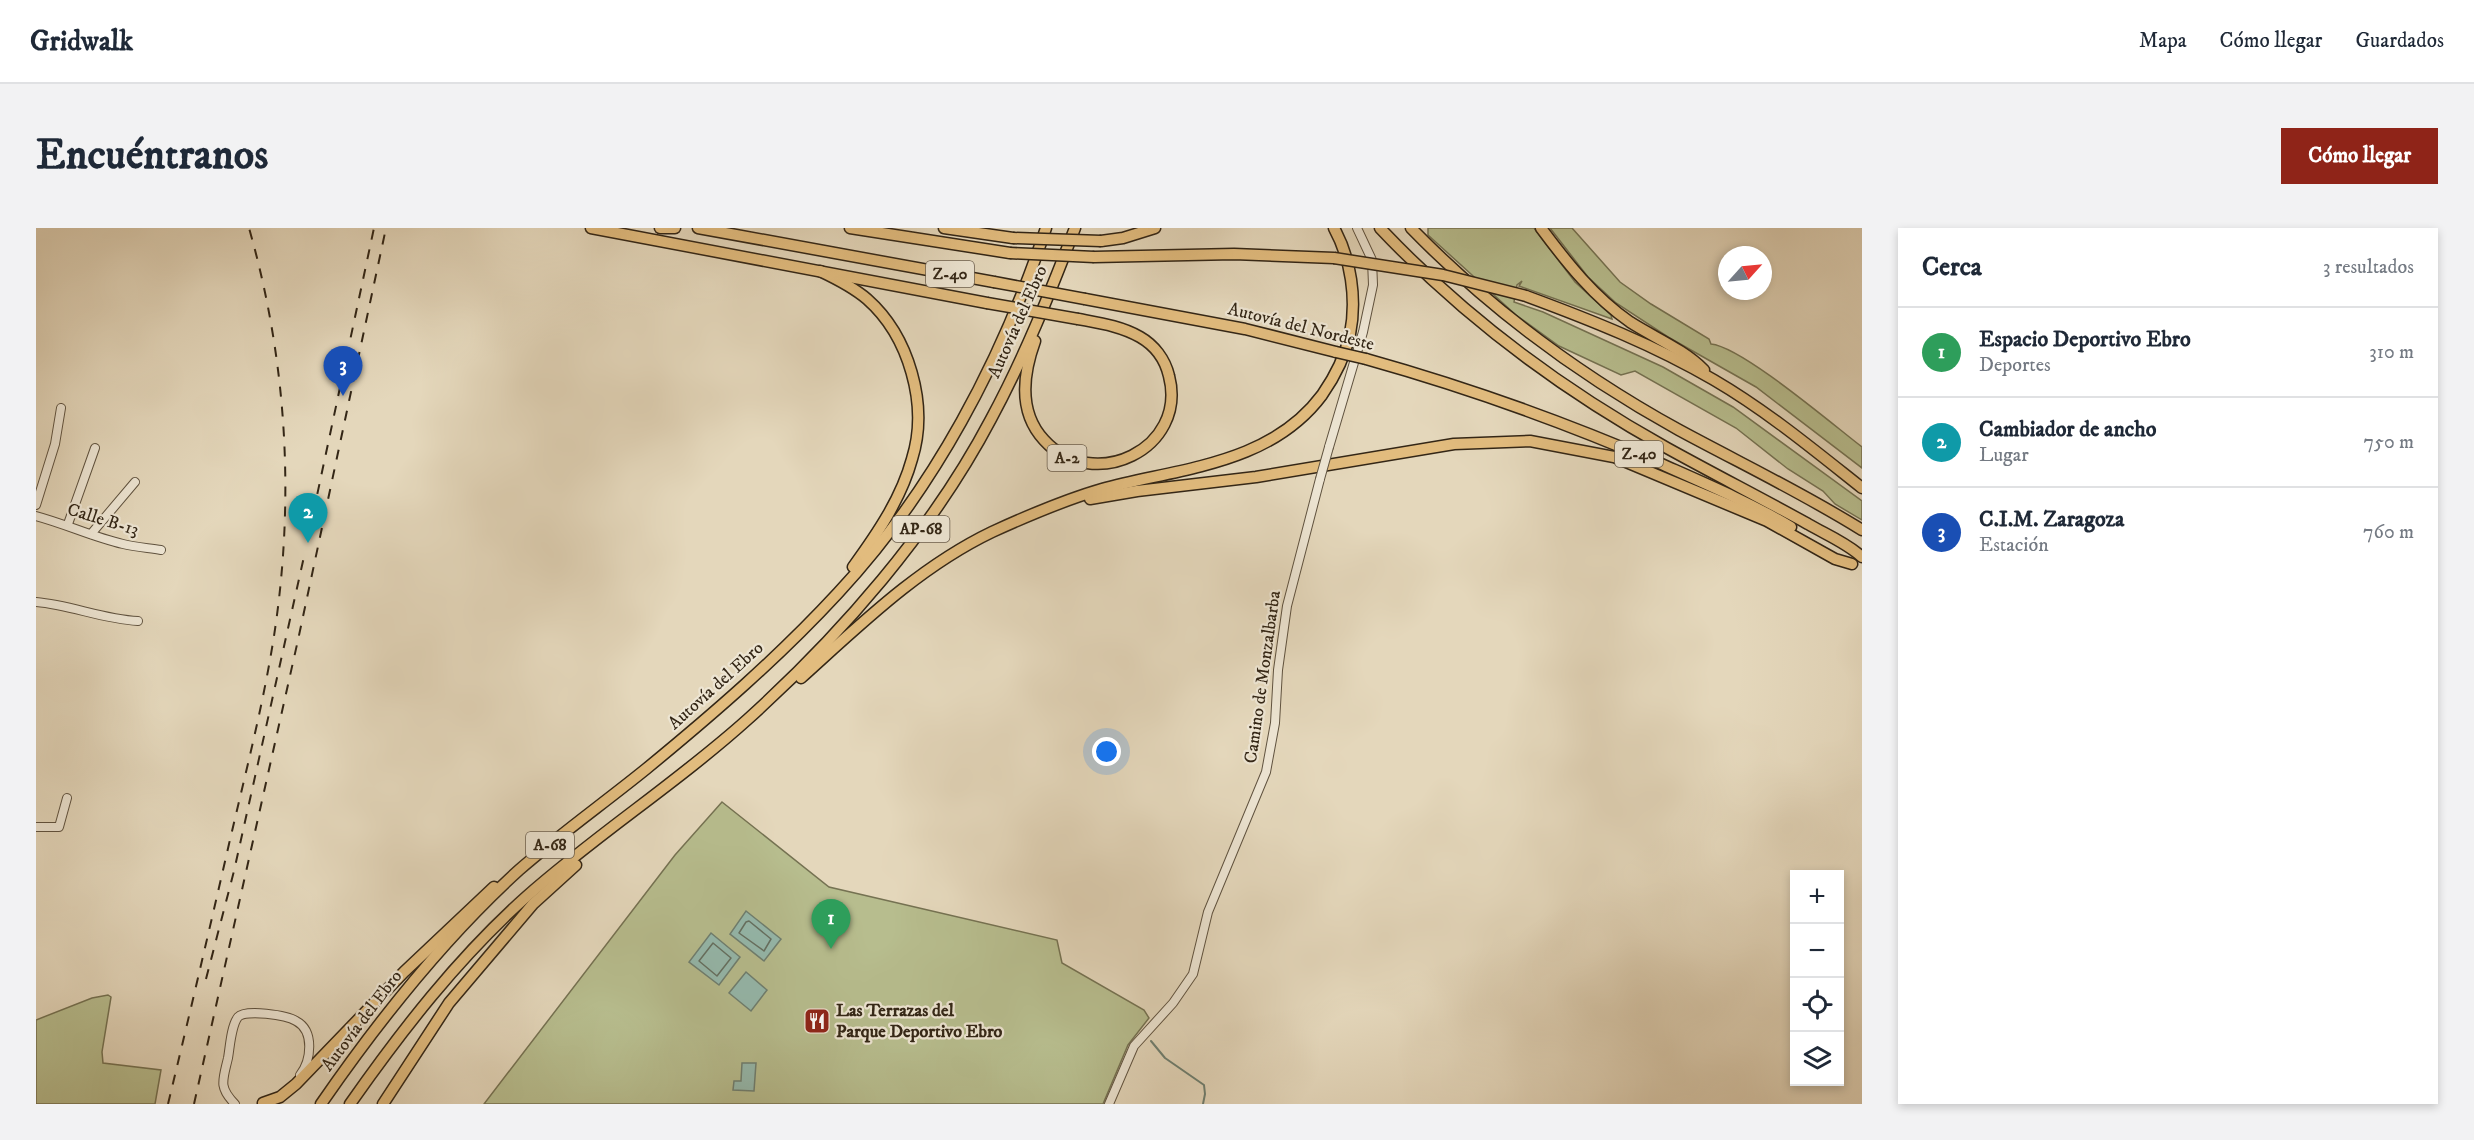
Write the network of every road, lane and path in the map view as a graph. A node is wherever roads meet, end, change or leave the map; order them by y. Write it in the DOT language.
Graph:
graph roads {
  1 [pos="591,228"];
  2 [pos="660,228"];
  3 [pos="675,228"];
  4 [pos="698,228"];
  5 [pos="850,228"];
  6 [pos="944,228"];
  7 [pos="1047,228"];
  8 [pos="1076,228"];
  9 [pos="1155,228"];
  10 [pos="1334,228"];
  11 [pos="1357,228"];
  12 [pos="1380,228"];
  13 [pos="1411,228"];
  14 [pos="1541,228"];
  15 [pos="820,271"];
  16 [pos="1714,380"];
  17 [pos="61,408"];
  18 [pos="95,448"];
  19 [pos="135,482"];
  20 [pos="1862,488"];
  21 [pos="36,505"];
  22 [pos="1048,508"];
  23 [pos="36,516"];
  24 [pos="69,524"];
  25 [pos="1862,530"];
  26 [pos="91,534"];
  27 [pos="161,550"];
  28 [pos="1862,557"];
  29 [pos="1857,566"];
  30 [pos="36,602"];
  31 [pos="813,619"];
  32 [pos="138,621"];
  33 [pos="685,773"];
  34 [pos="67,798"];
  35 [pos="642,807"];
  36 [pos="36,827"];
  37 [pos="519,870"];
  38 [pos="235,1104"];
  39 [pos="261,1104"];
  40 [pos="321,1104"];
  41 [pos="350,1104"];
  42 [pos="383,1104"];
  43 [pos="1109,1104"];
  1 -- 15 [label="highway"];
  2 -- 3 [label="highway"];
  4 -- 29 [label="highway, Autovía del Nordeste / Z-40, bridge"];
  5 -- 16 [label="highway, Z-40, bridge"];
  6 -- 9 [label="highway, bridge"];
  7 -- 31 [label="highway, Autovía del Ebro / AP-68"];
  8 -- 15 [label="highway, A-2, bridge"];
  8 -- 33 [label="highway, Autovía del Ebro / AP-68"];
  10 -- 22 [label="highway"];
  11 -- 43 [label="street, Camino de Monzalbarba, bridge"];
  12 -- 28 [label="highway"];
  13 -- 25 [label="highway"];
  14 -- 16 [label="highway"];
  15 -- 31 [label="highway"];
  16 -- 20 [label="highway, Z-40"];
  17 -- 21 [label="street"];
  18 -- 24 [label="street"];
  19 -- 26 [label="street"];
  22 -- 29 [label="highway"];
  22 -- 33 [label="highway"];
  23 -- 24 [label="street, Calle B-13"];
  24 -- 26 [label="street, Calle B-13"];
  26 -- 27 [label="street, Calle B-13"];
  30 -- 32 [label="street"];
  31 -- 37 [label="highway, Autovía del Ebro / A-68"];
  33 -- 35 [label="highway, Autovía del Ebro / A-68"];
  34 -- 36 [label="street"];
  35 -- 41 [label="highway, Autovía del Ebro / A-68"];
  35 -- 42 [label="highway"];
  37 -- 39 [label="highway"];
  37 -- 40 [label="highway, Autovía del Ebro / A-68"];
  38 -- 39 [label="street"];
}
